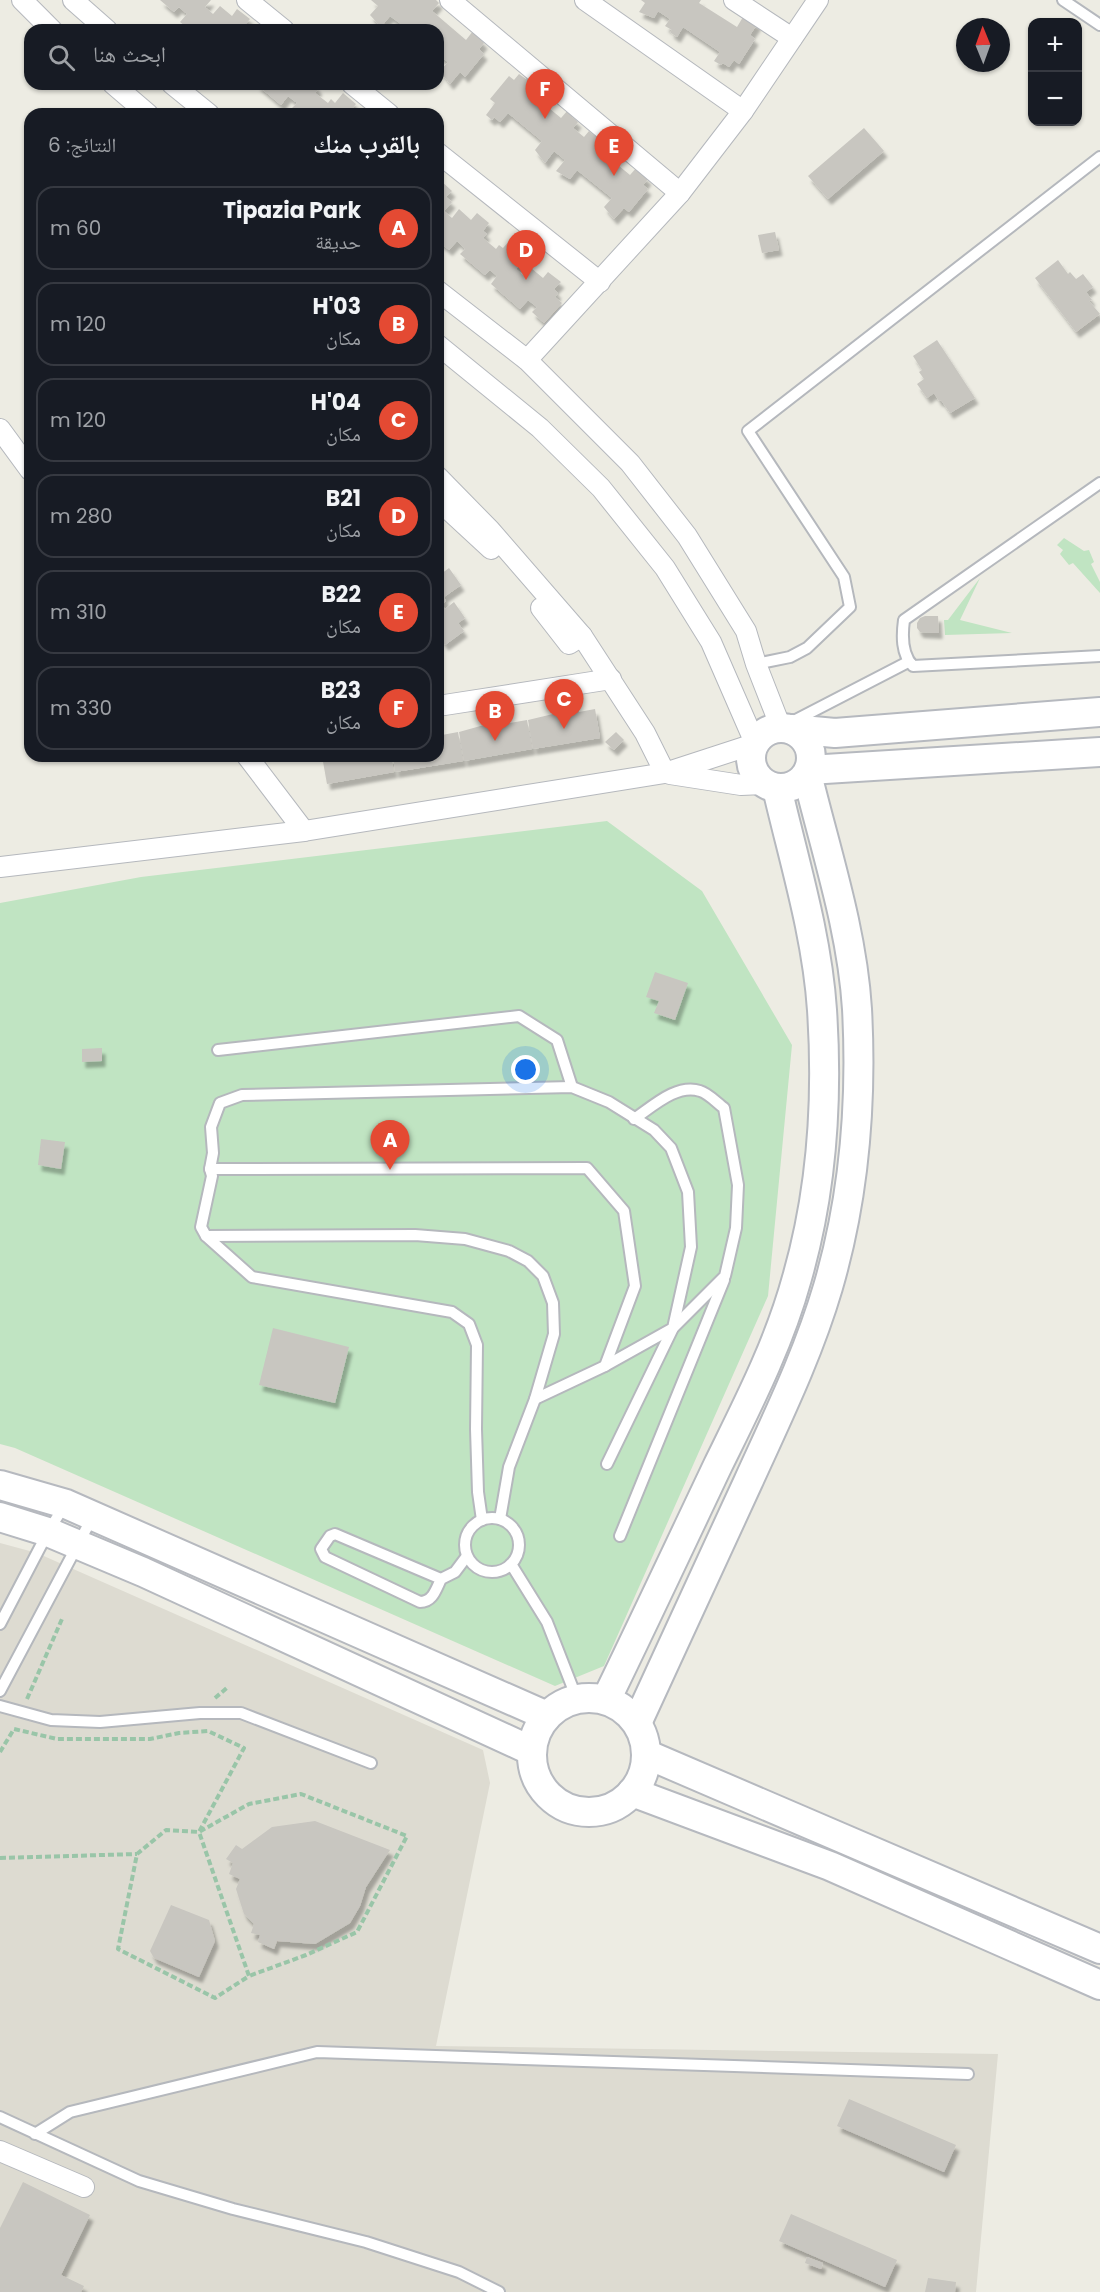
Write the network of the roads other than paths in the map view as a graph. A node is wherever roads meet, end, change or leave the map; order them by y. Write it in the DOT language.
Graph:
graph roads {
  1 [pos="22,0"];
  2 [pos="73,0"];
  3 [pos="247,0"];
  4 [pos="450,0"];
  5 [pos="585,0"];
  6 [pos="734,0"];
  7 [pos="818,0"];
  8 [pos="1063,0"];
  9 [pos="46,24"];
  10 [pos="100,24"];
  11 [pos="277,24"];
  12 [pos="1100,25"];
  13 [pos="792,38"];
  14 [pos="120,90"];
  15 [pos="179,90"];
  16 [pos="359,90"];
  17 [pos="141,108"];
  18 [pos="202,108"];
  19 [pos="382,108"];
  20 [pos="743,111"];
  21 [pos="1100,157"];
  22 [pos="444,158"];
  23 [pos="680,193"];
  24 [pos="600,282"];
  25 [pos="444,296"];
  26 [pos="444,350"];
  27 [pos="527,360"];
  28 [pos="0,429"];
  29 [pos="24,462"];
  30 [pos="1100,483"];
  31 [pos="444,485"];
  32 [pos="444,506"];
  33 [pos="582,636"];
  34 [pos="1100,656"];
  35 [pos="908,662"];
  36 [pos="756,664"];
  37 [pos="611,679"];
  38 [pos="444,705"];
  39 [pos="1100,712"];
  40 [pos="786,729"];
  41 [pos="754,743"];
  42 [pos="1100,752"];
  43 [pos="252,762"];
  44 [pos="808,772"];
  45 [pos="665,773"];
  46 [pos="770,786"];
  47 [pos="304,831"];
  48 [pos="0,867"];
  49 [pos="218,1050"];
  50 [pos="573,1087"];
  51 [pos="634,1119"];
  52 [pos="210,1169"];
  53 [pos="206,1236"];
  54 [pos="726,1276"];
  55 [pos="673,1328"];
  56 [pos="605,1366"];
  57 [pos="535,1399"];
  58 [pos="607,1464"];
  59 [pos="0,1485"];
  60 [pos="66,1504"];
  61 [pos="93,1516"];
  62 [pos="0,1517"];
  63 [pos="500,1519"];
  64 [pos="482,1520"];
  65 [pos="48,1532"];
  66 [pos="620,1536"];
  67 [pos="78,1544"];
  68 [pos="467,1556"];
  69 [pos="511,1564"];
  70 [pos="441,1579"];
  71 [pos="0,1624"];
  72 [pos="0,1691"];
  73 [pos="577,1699"];
  74 [pos="606,1700"];
  75 [pos="0,1706"];
  76 [pos="547,1716"];
  77 [pos="637,1723"];
  78 [pos="532,1751"];
  79 [pos="646,1754"];
  80 [pos="371,1763"];
  81 [pos="632,1792"];
  82 [pos="1100,1949"];
  83 [pos="1100,1985"];
  84 [pos="968,2074"];
  85 [pos="0,2117"];
  86 [pos="35,2134"];
  87 [pos="0,2151"];
  88 [pos="84,2187"];
  89 [pos="499,2292"];
  1 -- 9 [label="street"];
  2 -- 10 [label="street"];
  3 -- 11 [label="street"];
  4 -- 23 [label="street"];
  5 -- 20 [label="street"];
  6 -- 13 [label="street"];
  7 -- 13 [label="street"];
  8 -- 12 [label="lane"];
  13 -- 20 [label="street"];
  14 -- 17 [label="street"];
  15 -- 18 [label="street"];
  16 -- 19 [label="street"];
  20 -- 23 [label="street"];
  21 -- 36 [label="lane"];
  22 -- 24 [label="street"];
  23 -- 24 [label="street"];
  24 -- 27 [label="street"];
  25 -- 27 [label="street"];
  26 -- 41 [label="street"];
  27 -- 36 [label="street"];
  28 -- 29 [label="street"];
  30 -- 35 [label="lane"];
  31 -- 33 [label="street"];
  32 -- 33 [label="street"];
  33 -- 37 [label="street"];
  34 -- 35 [label="lane"];
  35 -- 40 [label="lane"];
  36 -- 40 [label="street"];
  37 -- 38 [label="street"];
  37 -- 45 [label="street"];
  39 -- 40 [label="street"];
  40 -- 41 [label="street"];
  40 -- 44 [label="street"];
  41 -- 45 [label="street"];
  41 -- 46 [label="street"];
  42 -- 44 [label="street"];
  43 -- 47 [label="street"];
  44 -- 46 [label="street"];
  44 -- 77 [label="street"];
  45 -- 46 [label="street"];
  45 -- 47 [label="street"];
  46 -- 74 [label="street"];
  47 -- 48 [label="street"];
  49 -- 50 [label="lane"];
  50 -- 51 [label="lane"];
  50 -- 52 [label="lane"];
  51 -- 54 [label="lane"];
  51 -- 55 [label="lane"];
  52 -- 53 [label="lane"];
  52 -- 56 [label="lane"];
  53 -- 57 [label="lane"];
  53 -- 64 [label="lane"];
  54 -- 55 [label="lane"];
  54 -- 66 [label="lane"];
  55 -- 56 [label="lane"];
  55 -- 58 [label="lane"];
  56 -- 57 [label="lane"];
  57 -- 63 [label="lane"];
  59 -- 60 [label="street"];
  60 -- 61 [label="street"];
  60 -- 65 [label="lane"];
  61 -- 67 [label="lane"];
  61 -- 76 [label="street"];
  62 -- 65 [label="street"];
  63 -- 64 [label="lane"];
  63 -- 69 [label="lane"];
  64 -- 68 [label="lane"];
  65 -- 67 [label="street"];
  65 -- 71 [label="lane"];
  67 -- 72 [label="lane"];
  67 -- 78 [label="street"];
  68 -- 69 [label="lane"];
  68 -- 70 [label="lane"];
  69 -- 73 [label="lane"];
  70 -- 70 [label="lane"];
  73 -- 74 [label="street"];
  73 -- 76 [label="street"];
  74 -- 77 [label="street"];
  75 -- 80 [label="lane"];
  76 -- 78 [label="street"];
  77 -- 79 [label="street"];
  78 -- 81 [label="street"];
  79 -- 81 [label="street"];
  79 -- 82 [label="street"];
  81 -- 83 [label="street"];
  84 -- 86 [label="lane"];
  85 -- 86 [label="lane"];
  86 -- 89 [label="lane"];
  87 -- 88 [label="street"];
}
